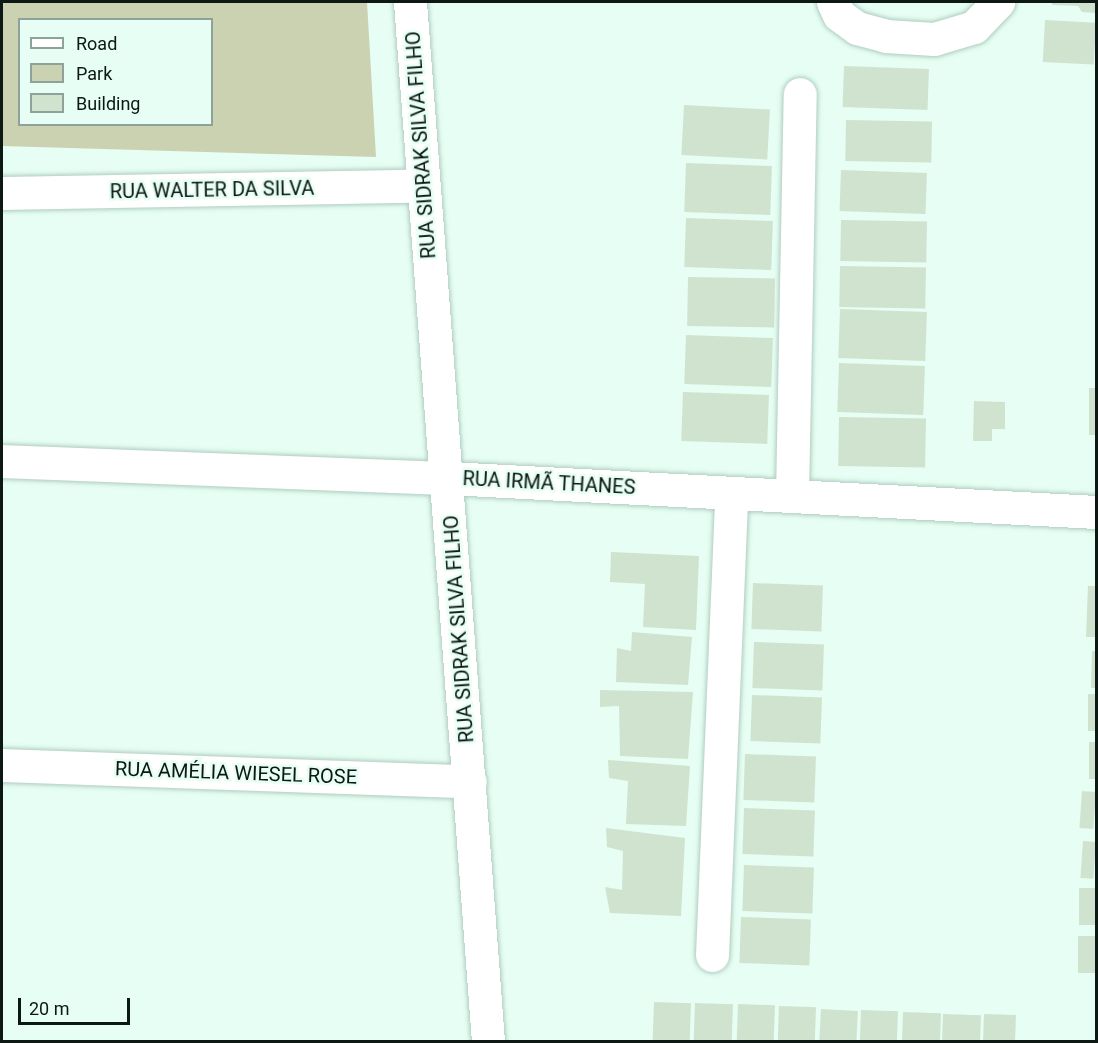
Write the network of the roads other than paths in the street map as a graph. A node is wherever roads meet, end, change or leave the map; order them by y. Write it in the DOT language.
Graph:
graph roads {
  1 [pos="410,2"];
  2 [pos="833,2"];
  3 [pos="998,2"];
  4 [pos="800,94"];
  5 [pos="423,186"];
  6 [pos="2,193"];
  7 [pos="2,461"];
  8 [pos="448,478"];
  9 [pos="730,493"];
  10 [pos="792,496"];
  11 [pos="1096,512"];
  12 [pos="2,765"];
  13 [pos="470,781"];
  14 [pos="711,955"];
  15 [pos="488,1041"];
  1 -- 5 [label="street, RUA SIDRAK SILVA FILHO"];
  2 -- 3 [label="street"];
  4 -- 10 [label="street"];
  5 -- 6 [label="street, RUA WALTER DA SILVA"];
  5 -- 8 [label="street, RUA SIDRAK SILVA FILHO"];
  7 -- 8 [label="street, RUA IRMÃ THANES"];
  8 -- 9 [label="street, RUA IRMÃ THANES"];
  8 -- 13 [label="street, RUA SIDRAK SILVA FILHO"];
  9 -- 10 [label="street, RUA IRMÃ THANES"];
  9 -- 14 [label="street"];
  10 -- 11 [label="street, RUA IRMÃ THANES"];
  12 -- 13 [label="street, RUA AMÉLIA WIESEL ROSE"];
  13 -- 15 [label="street, RUA SIDRAK SILVA FILHO"];
}
